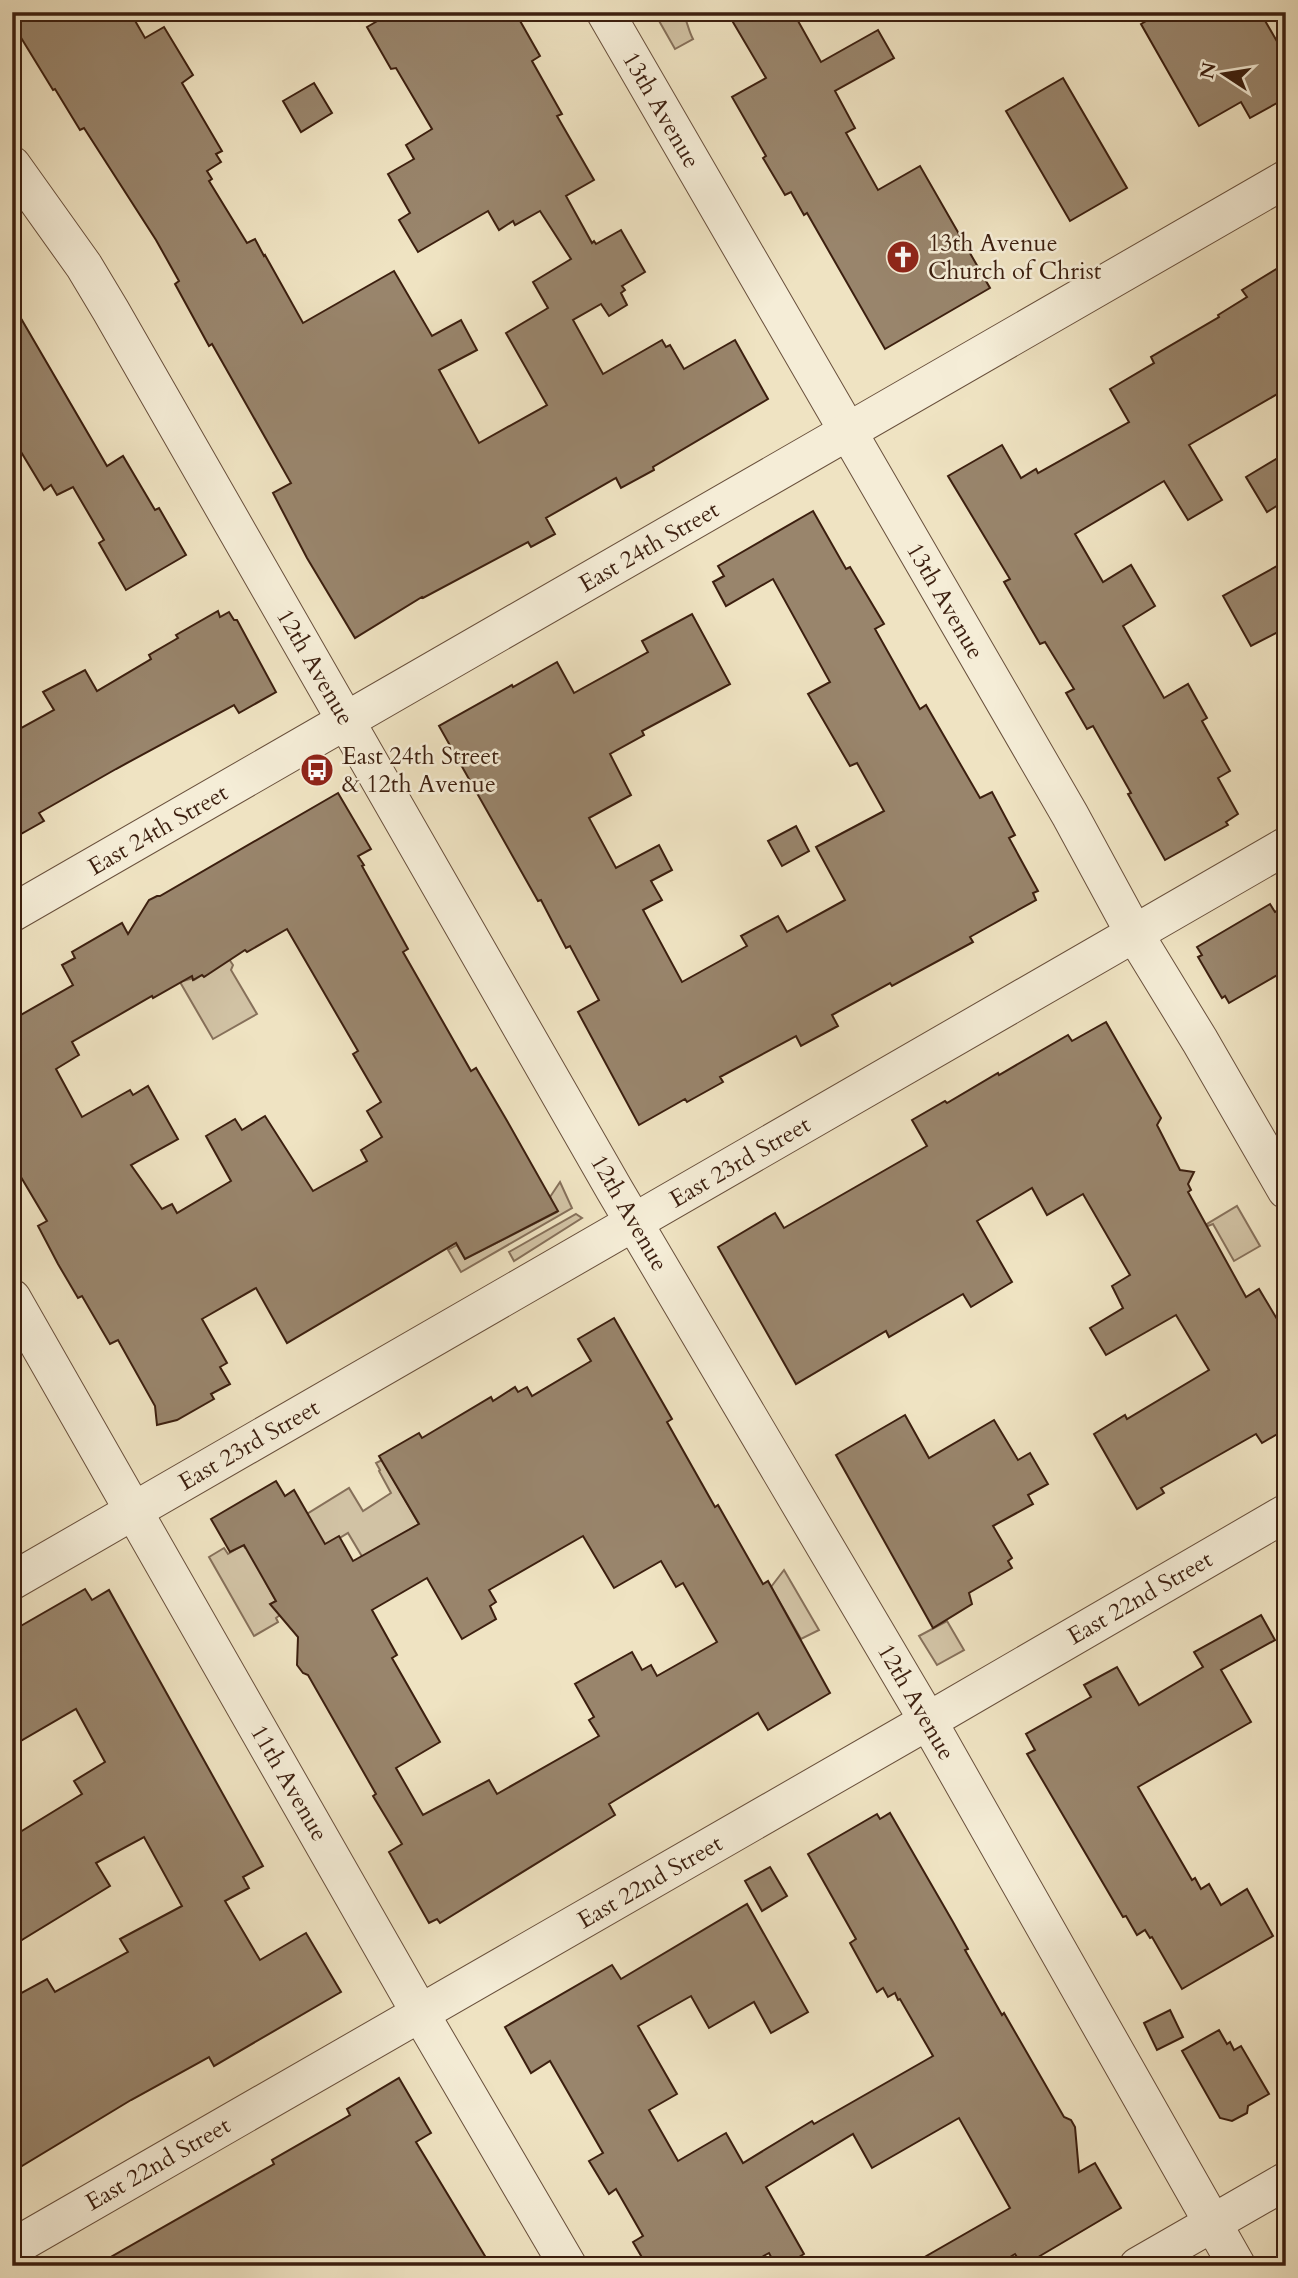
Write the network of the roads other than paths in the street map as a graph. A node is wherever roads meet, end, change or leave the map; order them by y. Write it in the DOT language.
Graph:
graph roads {
  1 [pos="605,12"];
  2 [pos="12,165"];
  3 [pos="1286,179"];
  4 [pos="846,432"];
  5 [pos="347,722"];
  6 [pos="1286,846"];
  7 [pos="12,913"];
  8 [pos="1134,933"];
  9 [pos="1286,1190"];
  10 [pos="635,1223"];
  11 [pos="12,1298"];
  12 [pos="134,1511"];
  13 [pos="1286,1513"];
  14 [pos="12,1581"];
  15 [pos="928,1721"];
  16 [pos="420,2013"];
  17 [pos="1286,2181"];
  18 [pos="1212,2223"];
  19 [pos="12,2248"];
  20 [pos="568,2266"];
  21 [pos="1138,2266"];
  22 [pos="1237,2266"];
  1 -- 4 [label="street, 13th Avenue"];
  2 -- 5 [label="street, 12th Avenue"];
  3 -- 4 [label="street, East 24th Street"];
  4 -- 5 [label="street, East 24th Street"];
  4 -- 8 [label="street, 13th Avenue"];
  5 -- 7 [label="street, East 24th Street"];
  5 -- 10 [label="street, 12th Avenue"];
  6 -- 8 [label="street, East 23rd Street"];
  8 -- 9 [label="street, 13th Avenue"];
  8 -- 10 [label="street, East 23rd Street"];
  10 -- 12 [label="street, East 23rd Street"];
  10 -- 15 [label="street, 12th Avenue"];
  11 -- 12 [label="street, 11th Avenue"];
  12 -- 14 [label="street, East 23rd Street"];
  12 -- 16 [label="street, 11th Avenue"];
  13 -- 15 [label="street, East 22nd Street"];
  15 -- 16 [label="street, East 22nd Street"];
  15 -- 18 [label="street, 12th Avenue"];
  16 -- 19 [label="street, East 22nd Street"];
  16 -- 20 [label="street, 11th Avenue"];
  17 -- 18 [label="street"];
  18 -- 21 [label="street"];
  18 -- 22 [label="street, 12th Avenue"];
}
